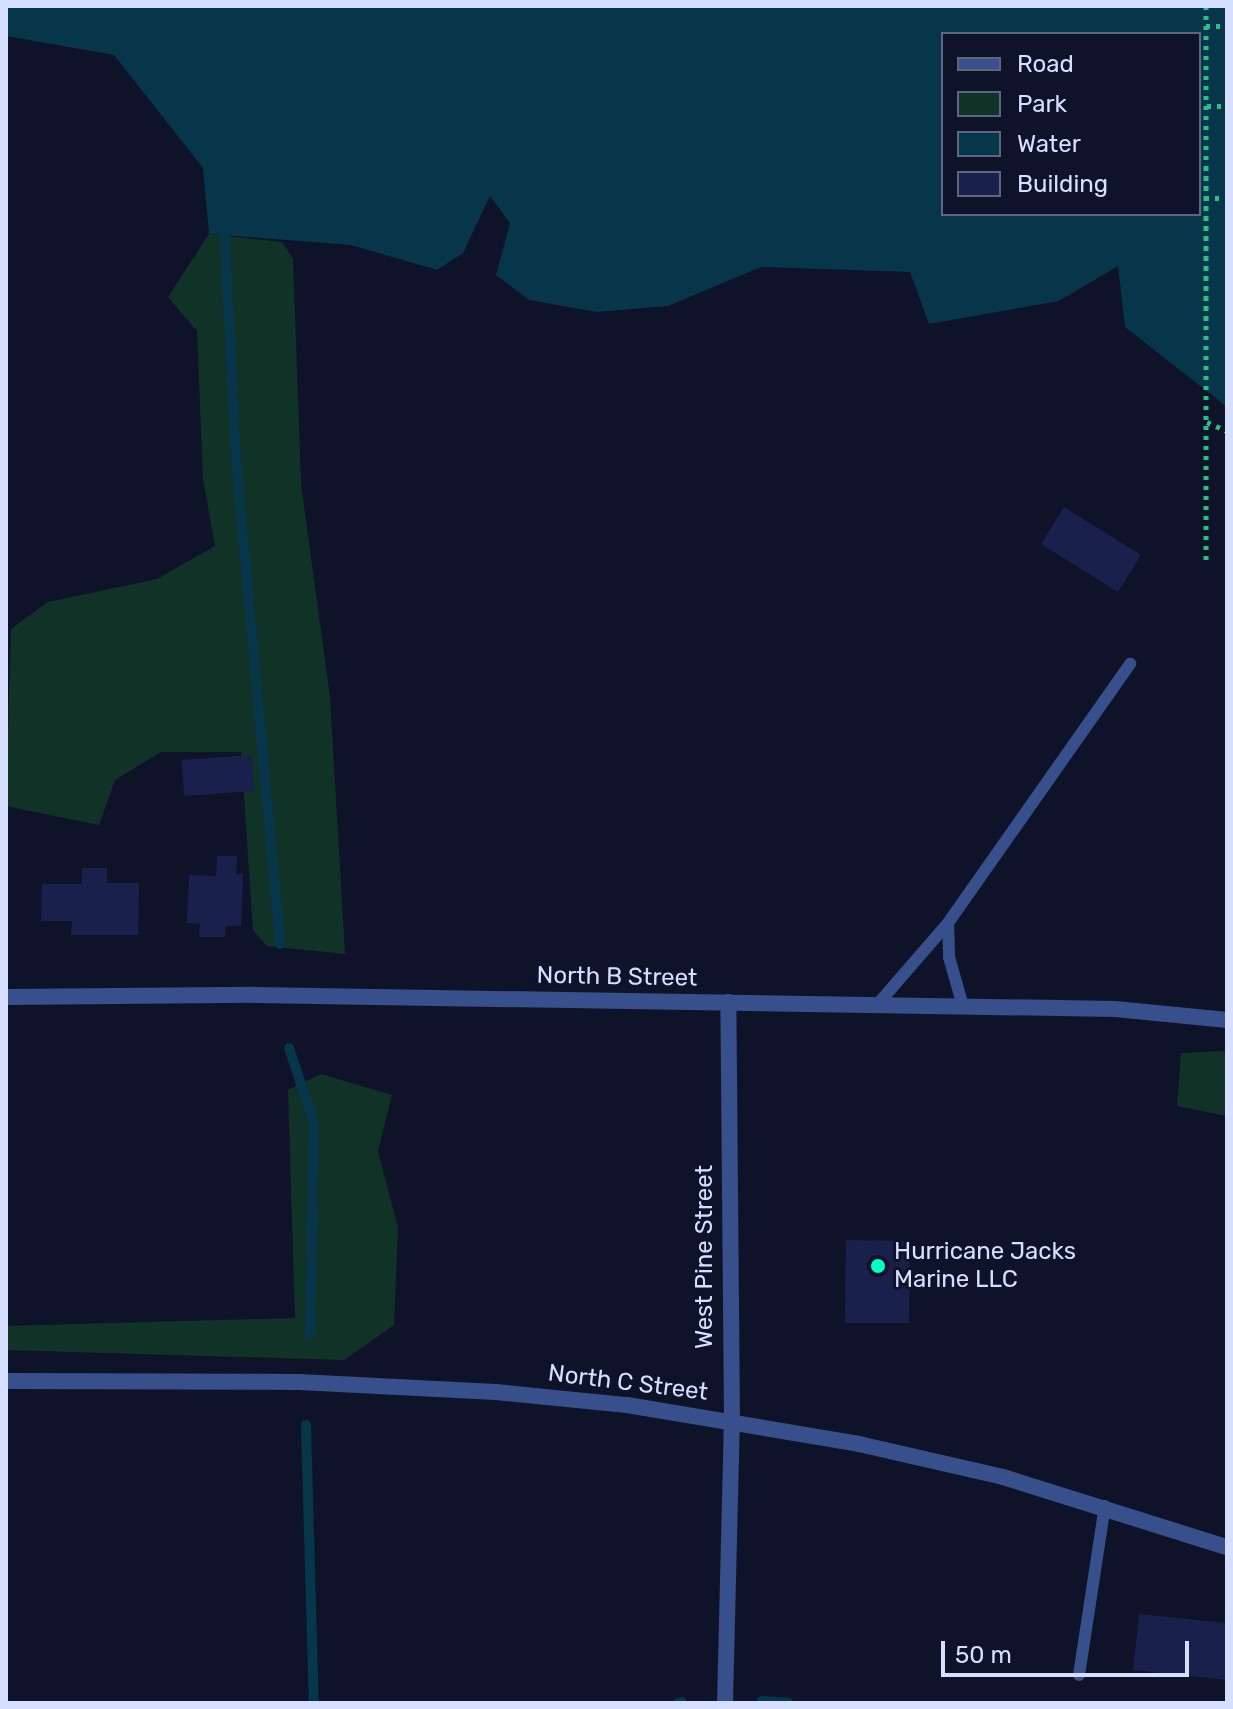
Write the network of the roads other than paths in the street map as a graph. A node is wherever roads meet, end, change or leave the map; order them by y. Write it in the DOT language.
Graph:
graph roads {
  1 [pos="1130,664"];
  2 [pos="948,923"];
  3 [pos="6,997"];
  4 [pos="728,1002"];
  5 [pos="877,1005"];
  6 [pos="963,1006"];
  7 [pos="1227,1020"];
  8 [pos="6,1381"];
  9 [pos="732,1420"];
  10 [pos="1105,1506"];
  11 [pos="1227,1547"];
  12 [pos="1079,1675"];
  13 [pos="725,1703"];
  1 -- 2 [label="lane"];
  2 -- 5 [label="lane"];
  2 -- 6 [label="lane"];
  3 -- 4 [label="street, North B Street"];
  4 -- 5 [label="street, North B Street"];
  4 -- 9 [label="street, West Pine Street"];
  5 -- 6 [label="street, North B Street"];
  6 -- 7 [label="street, North B Street"];
  8 -- 9 [label="street, North C Street"];
  9 -- 10 [label="street, North C Street"];
  9 -- 13 [label="street, West Pine Street"];
  10 -- 11 [label="street, North C Street"];
  10 -- 12 [label="lane"];
}
